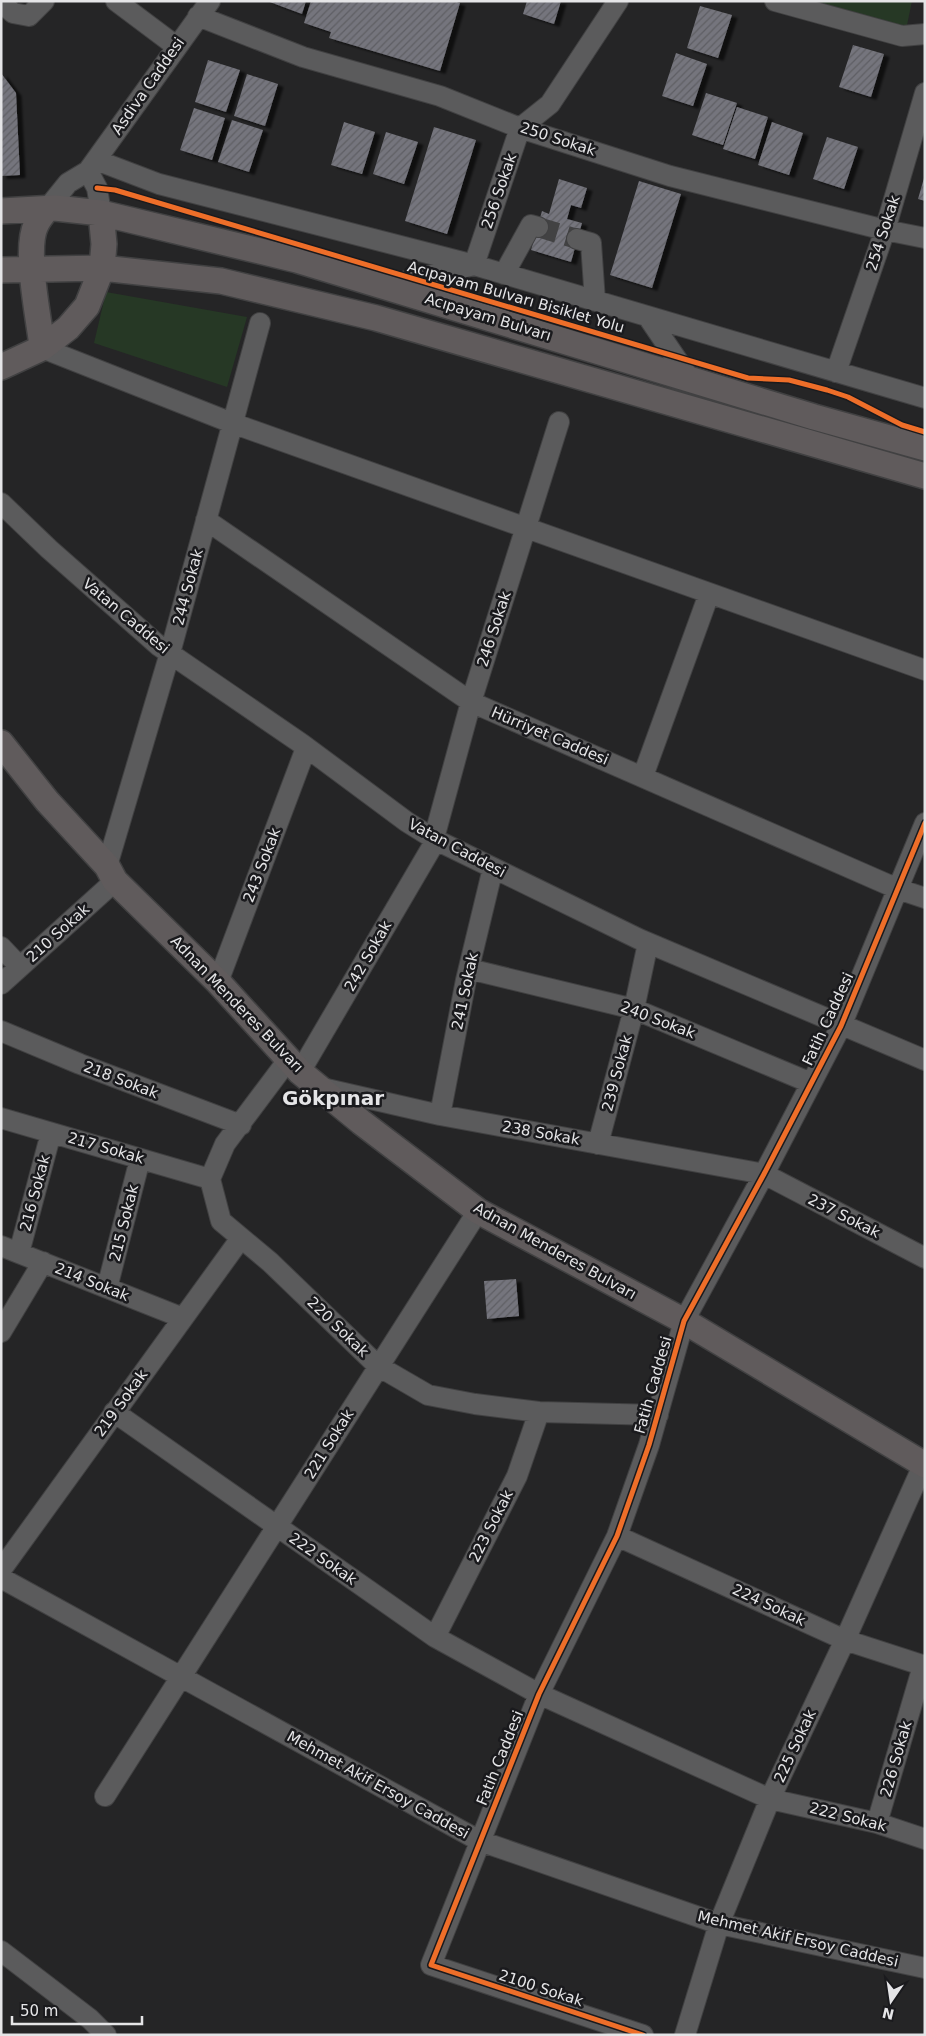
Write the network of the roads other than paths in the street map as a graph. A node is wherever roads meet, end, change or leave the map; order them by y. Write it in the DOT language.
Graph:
graph roads {
  1 [pos="44,1"];
  2 [pos="116,1"];
  3 [pos="618,1"];
  4 [pos="775,1"];
  5 [pos="1,2"];
  6 [pos="204,9"];
  7 [pos="925,34"];
  8 [pos="176,46"];
  9 [pos="925,93"];
  10 [pos="520,128"];
  11 [pos="92,165"];
  12 [pos="47,209"];
  13 [pos="1,211"];
  14 [pos="101,213"];
  15 [pos="538,227"];
  16 [pos="885,230"];
  17 [pos="925,238"];
  18 [pos="578,239"];
  19 [pos="474,265"];
  20 [pos="102,268"];
  21 [pos="32,269"];
  22 [pos="1,270"];
  23 [pos="504,274"];
  24 [pos="386,286"];
  25 [pos="596,301"];
  26 [pos="648,316"];
  27 [pos="260,323"];
  28 [pos="42,347"];
  29 [pos="1,367"];
  30 [pos="836,372"];
  31 [pos="690,379"];
  32 [pos="925,398"];
  33 [pos="559,422"];
  34 [pos="232,423"];
  35 [pos="925,448"];
  36 [pos="925,476"];
  37 [pos="1,503"];
  38 [pos="206,520"];
  39 [pos="526,528"];
  40 [pos="709,594"];
  41 [pos="170,653"];
  42 [pos="925,670"];
  43 [pos="471,702"];
  44 [pos="1,744"];
  45 [pos="306,748"];
  46 [pos="643,776"];
  47 [pos="925,823"];
  48 [pos="435,839"];
  49 [pos="493,868"];
  50 [pos="111,874"];
  51 [pos="898,889"];
  52 [pos="925,898"];
  53 [pos="648,943"];
  54 [pos="1,947"];
  55 [pos="20,968"];
  56 [pos="469,969"];
  57 [pos="218,982"];
  58 [pos="1,984"];
  59 [pos="634,1009"];
  60 [pos="841,1026"];
  61 [pos="1,1031"];
  62 [pos="925,1060"];
  63 [pos="302,1073"];
  64 [pos="811,1084"];
  65 [pos="440,1114"];
  66 [pos="1,1118"];
  67 [pos="241,1125"];
  68 [pos="51,1133"];
  69 [pos="598,1144"];
  70 [pos="140,1158"];
  71 [pos="764,1174"];
  72 [pos="210,1179"];
  73 [pos="478,1211"];
  74 [pos="241,1238"];
  75 [pos="10,1249"];
  76 [pos="925,1258"];
  77 [pos="43,1262"];
  78 [pos="108,1288"];
  79 [pos="182,1318"];
  80 [pos="684,1321"];
  81 [pos="1,1332"];
  82 [pos="378,1366"];
  83 [pos="114,1412"];
  84 [pos="539,1412"];
  85 [pos="658,1415"];
  86 [pos="924,1463"];
  87 [pos="277,1527"];
  88 [pos="617,1536"];
  89 [pos="1,1570"];
  90 [pos="1,1578"];
  91 [pos="435,1637"];
  92 [pos="845,1640"];
  93 [pos="924,1666"];
  94 [pos="182,1678"];
  95 [pos="539,1694"];
  96 [pos="105,1796"];
  97 [pos="770,1799"];
  98 [pos="878,1823"];
  99 [pos="925,1839"];
  100 [pos="480,1841"];
  101 [pos="718,1924"];
  102 [pos="1,1951"];
  103 [pos="431,1966"];
  104 [pos="925,1968"];
  105 [pos="106,2035"];
  106 [pos="643,2035"];
  107 [pos="684,2035"];
  1 -- 5 [label="street"];
  2 -- 8 [label="street"];
  3 -- 10 [label="street"];
  4 -- 7 [label="street"];
  6 -- 8 [label="street, Asdiva Caddesi"];
  6 -- 10 [label="street, 250 Sokak"];
  8 -- 11 [label="street, Asdiva Caddesi"];
  9 -- 16 [label="street, 254 Sokak"];
  10 -- 16 [label="street, 250 Sokak"];
  10 -- 19 [label="street, 256 Sokak"];
  11 -- 12 [label="street, Asdiva Caddesi"];
  11 -- 14 [label="street"];
  11 -- 19 [label="street"];
  12 -- 13 [label="main road, Acıpayam Bulvarı"];
  12 -- 14 [label="main road, Acıpayam Bulvarı"];
  12 -- 21 [label="main road"];
  14 -- 20 [label="main road"];
  14 -- 24 [label="main road, Acıpayam Bulvarı"];
  15 -- 23 [label="street"];
  16 -- 17 [label="street, 250 Sokak"];
  16 -- 30 [label="street, 254 Sokak"];
  18 -- 25 [label="street"];
  19 -- 23 [label="street"];
  19 -- 24 [label="street"];
  20 -- 21 [label="main road"];
  20 -- 28 [label="main road"];
  20 -- 36 [label="main road"];
  21 -- 22 [label="main road"];
  21 -- 28 [label="main road"];
  23 -- 25 [label="street"];
  24 -- 31 [label="main road, Acıpayam Bulvarı"];
  25 -- 26 [label="street"];
  26 -- 30 [label="street"];
  26 -- 31 [label="street"];
  27 -- 34 [label="street, 244 Sokak"];
  28 -- 29 [label="main road"];
  28 -- 34 [label="street"];
  30 -- 32 [label="street"];
  31 -- 35 [label="main road, Acıpayam Bulvarı"];
  33 -- 39 [label="street, 246 Sokak"];
  34 -- 38 [label="street, 244 Sokak"];
  34 -- 39 [label="street"];
  37 -- 41 [label="street, Vatan Caddesi"];
  38 -- 41 [label="street, 244 Sokak"];
  38 -- 43 [label="street, Hürriyet Caddesi"];
  39 -- 40 [label="street"];
  39 -- 43 [label="street, 246 Sokak"];
  40 -- 42 [label="street"];
  40 -- 46 [label="street"];
  41 -- 45 [label="street, Vatan Caddesi"];
  41 -- 50 [label="street, 244 Sokak"];
  43 -- 46 [label="street, Hürriyet Caddesi"];
  43 -- 48 [label="street, 246 Sokak"];
  44 -- 50 [label="main road, Adnan Menderes Bulvarı"];
  45 -- 48 [label="street, Vatan Caddesi"];
  45 -- 57 [label="street, 243 Sokak"];
  46 -- 51 [label="street, Hürriyet Caddesi"];
  47 -- 51 [label="street, Fatih Caddesi"];
  48 -- 49 [label="street, Vatan Caddesi"];
  48 -- 63 [label="street, 242 Sokak"];
  49 -- 53 [label="street, Vatan Caddesi"];
  49 -- 56 [label="street, 241 Sokak"];
  50 -- 55 [label="street, 210 Sokak"];
  50 -- 57 [label="main road, Adnan Menderes Bulvarı"];
  51 -- 52 [label="street, Hürriyet Caddesi"];
  51 -- 60 [label="street, Fatih Caddesi"];
  53 -- 59 [label="street, 239 Sokak"];
  53 -- 60 [label="street, Vatan Caddesi"];
  54 -- 55 [label="street"];
  55 -- 58 [label="street, 210 Sokak"];
  56 -- 59 [label="street, 240 Sokak"];
  56 -- 65 [label="street, 241 Sokak"];
  57 -- 63 [label="main road, Adnan Menderes Bulvarı"];
  59 -- 64 [label="street, 240 Sokak"];
  59 -- 69 [label="street, 239 Sokak"];
  60 -- 62 [label="street, Vatan Caddesi"];
  60 -- 64 [label="street, Fatih Caddesi"];
  61 -- 67 [label="street, 218 Sokak"];
  63 -- 65 [label="street, 238 Sokak"];
  63 -- 67 [label="street"];
  63 -- 73 [label="main road, Adnan Menderes Bulvarı"];
  64 -- 71 [label="street, Fatih Caddesi"];
  65 -- 69 [label="street, 238 Sokak"];
  66 -- 68 [label="street, 217 Sokak"];
  67 -- 72 [label="street"];
  68 -- 70 [label="street, 217 Sokak"];
  68 -- 75 [label="street, 216 Sokak"];
  69 -- 71 [label="street, 238 Sokak"];
  70 -- 72 [label="street, 217 Sokak"];
  70 -- 78 [label="street, 215 Sokak"];
  71 -- 76 [label="street, 237 Sokak"];
  71 -- 80 [label="street, Fatih Caddesi"];
  72 -- 74 [label="street, 220 Sokak"];
  73 -- 80 [label="main road, Adnan Menderes Bulvarı"];
  73 -- 82 [label="street, 221 Sokak"];
  74 -- 79 [label="street, 219 Sokak"];
  74 -- 82 [label="street, 220 Sokak"];
  75 -- 77 [label="street, 214 Sokak"];
  77 -- 78 [label="street, 214 Sokak"];
  77 -- 81 [label="street"];
  78 -- 79 [label="street, 214 Sokak"];
  79 -- 83 [label="street, 219 Sokak"];
  80 -- 85 [label="street, Fatih Caddesi"];
  80 -- 86 [label="main road, Adnan Menderes Bulvarı"];
  82 -- 84 [label="street, 220 Sokak"];
  82 -- 87 [label="street, 221 Sokak"];
  83 -- 87 [label="street, 222 Sokak"];
  83 -- 89 [label="street, 219 Sokak"];
  84 -- 85 [label="street, 220 Sokak"];
  84 -- 91 [label="street, 223 Sokak"];
  85 -- 88 [label="street, Fatih Caddesi"];
  86 -- 92 [label="street, 225 Sokak"];
  87 -- 91 [label="street, 222 Sokak"];
  87 -- 94 [label="street, 221 Sokak"];
  88 -- 92 [label="street, 224 Sokak"];
  88 -- 95 [label="street, Fatih Caddesi"];
  90 -- 94 [label="street, Mehmet Akif Ersoy Caddesi"];
  91 -- 95 [label="street, 222 Sokak"];
  92 -- 93 [label="street, 224 Sokak"];
  92 -- 97 [label="street, 225 Sokak"];
  93 -- 98 [label="street, 226 Sokak"];
  94 -- 96 [label="street, 221 Sokak"];
  94 -- 100 [label="street, Mehmet Akif Ersoy Caddesi"];
  95 -- 97 [label="street, 222 Sokak"];
  95 -- 100 [label="street, Fatih Caddesi"];
  97 -- 98 [label="street, 222 Sokak"];
  97 -- 101 [label="street, 225 Sokak"];
  98 -- 99 [label="street, 222 Sokak"];
  100 -- 101 [label="street, Mehmet Akif Ersoy Caddesi"];
  100 -- 103 [label="street, Fatih Caddesi"];
  101 -- 104 [label="street, Mehmet Akif Ersoy Caddesi"];
  101 -- 107 [label="street, 225 Sokak"];
  102 -- 105 [label="street"];
  103 -- 106 [label="street, 2100 Sokak"];
}
